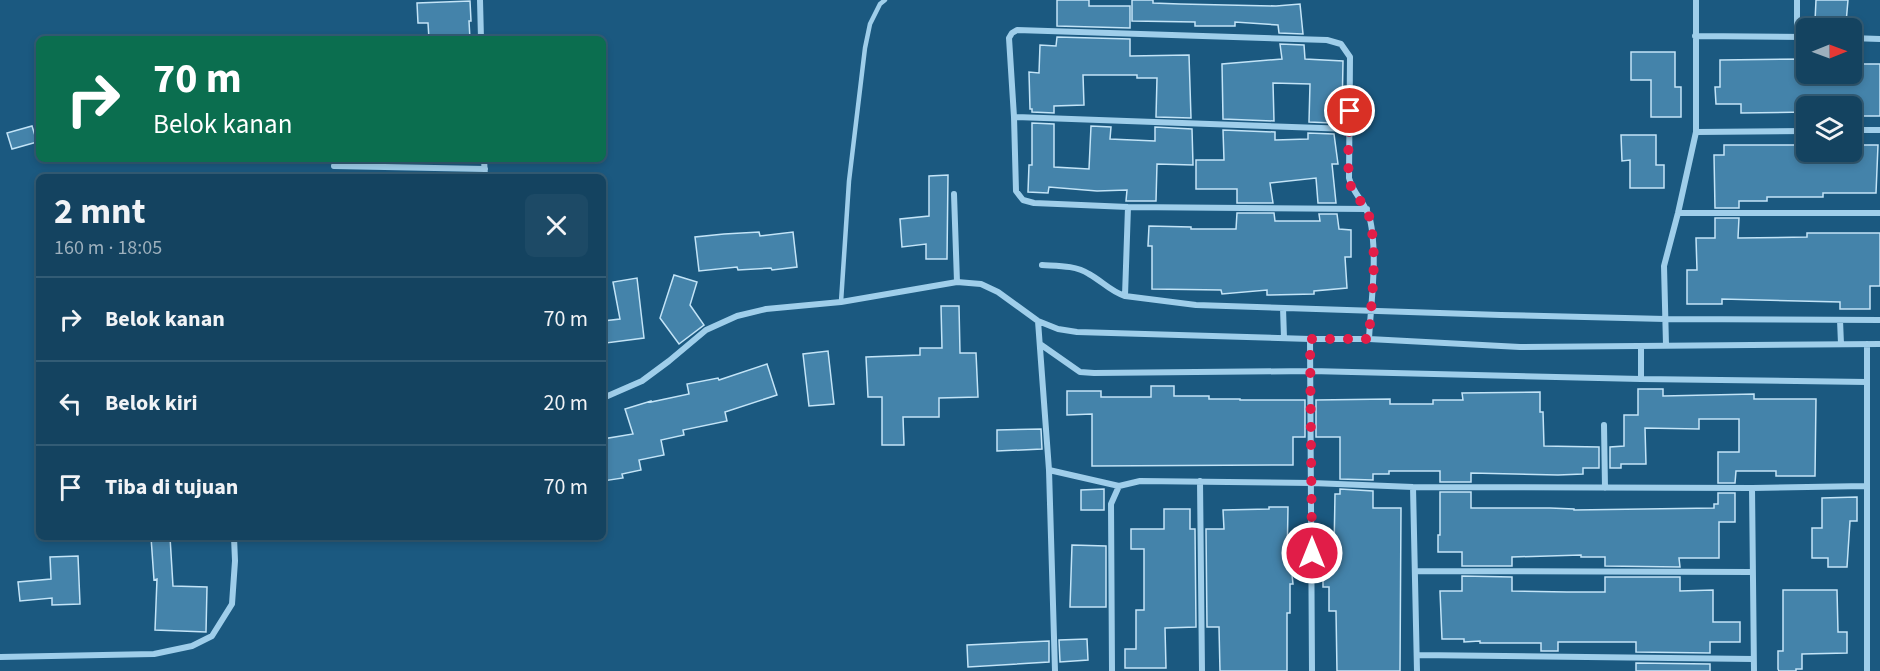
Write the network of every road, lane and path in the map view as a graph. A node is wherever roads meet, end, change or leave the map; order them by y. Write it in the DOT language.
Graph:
graph roads {
  1 [pos="480,0"];
  2 [pos="885,0"];
  3 [pos="1696,0"];
  4 [pos="1797,0"];
  5 [pos="1797,18"];
  6 [pos="481,36"];
  7 [pos="1695,36"];
  8 [pos="1796,37"];
  9 [pos="1862,38"];
  10 [pos="1880,39"];
  11 [pos="1014,117"];
  12 [pos="1350,129"];
  13 [pos="1862,130"];
  14 [pos="1880,130"];
  15 [pos="1796,131"];
  16 [pos="1696,132"];
  17 [pos="484,162"];
  18 [pos="334,166"];
  19 [pos="484,169"];
  20 [pos="485,174"];
  21 [pos="954,194"];
  22 [pos="1128,207"];
  23 [pos="1367,209"];
  24 [pos="1678,213"];
  25 [pos="1880,213"];
  26 [pos="1042,265"];
  27 [pos="957,282"];
  28 [pos="1125,296"];
  29 [pos="842,302"];
  30 [pos="1283,308"];
  31 [pos="1370,310"];
  32 [pos="1665,319"];
  33 [pos="1840,320"];
  34 [pos="1880,320"];
  35 [pos="1038,321"];
  36 [pos="1284,338"];
  37 [pos="1310,339"];
  38 [pos="1369,339"];
  39 [pos="1040,344"];
  40 [pos="1841,344"];
  41 [pos="1867,344"];
  42 [pos="1880,344"];
  43 [pos="1666,345"];
  44 [pos="1641,346"];
  45 [pos="1311,371"];
  46 [pos="1641,379"];
  47 [pos="1867,382"];
  48 [pos="606,397"];
  49 [pos="1604,425"];
  50 [pos="1049,470"];
  51 [pos="1200,481"];
  52 [pos="1312,483"];
  53 [pos="1119,486"];
  54 [pos="1866,486"];
  55 [pos="1413,487"];
  56 [pos="1605,488"];
  57 [pos="1752,488"];
  58 [pos="234,540"];
  59 [pos="1415,571"];
  60 [pos="1752,572"];
  61 [pos="1417,655"];
  62 [pos="0,657"];
  63 [pos="1754,659"];
  64 [pos="1055,671"];
  65 [pos="1112,671"];
  66 [pos="1202,671"];
  67 [pos="1312,671"];
  68 [pos="1417,671"];
  69 [pos="1754,671"];
  70 [pos="1867,671"];
  1 -- 6 [label="street"];
  2 -- 29 [label="lane"];
  3 -- 7 [label="street"];
  4 -- 5 [label="street"];
  7 -- 8 [label="street"];
  7 -- 16 [label="street"];
  9 -- 10 [label="street"];
  11 -- 12 [label="street"];
  11 -- 12 [label="street"];
  11 -- 22 [label="street"];
  12 -- 23 [label="street"];
  13 -- 14 [label="street"];
  15 -- 16 [label="street"];
  16 -- 24 [label="street"];
  17 -- 19 [label="street"];
  18 -- 19 [label="street"];
  19 -- 20 [label="street"];
  21 -- 27 [label="street"];
  22 -- 23 [label="street"];
  22 -- 28 [label="street"];
  23 -- 31 [label="street"];
  24 -- 25 [label="street"];
  24 -- 32 [label="street"];
  26 -- 28 [label="street"];
  27 -- 29 [label="street"];
  27 -- 35 [label="street"];
  28 -- 30 [label="street"];
  29 -- 48 [label="street"];
  30 -- 31 [label="street"];
  30 -- 36 [label="street"];
  31 -- 32 [label="street"];
  31 -- 38 [label="street"];
  32 -- 33 [label="street"];
  32 -- 43 [label="street"];
  33 -- 34 [label="street"];
  33 -- 40 [label="street"];
  35 -- 36 [label="street"];
  35 -- 39 [label="street"];
  36 -- 37 [label="street"];
  37 -- 38 [label="street"];
  37 -- 45 [label="street"];
  38 -- 44 [label="street"];
  39 -- 45 [label="street"];
  39 -- 50 [label="street"];
  40 -- 41 [label="street"];
  40 -- 43 [label="street"];
  41 -- 42 [label="street"];
  41 -- 47 [label="street"];
  43 -- 44 [label="street"];
  44 -- 46 [label="street"];
  45 -- 46 [label="street"];
  45 -- 52 [label="street"];
  46 -- 47 [label="street"];
  47 -- 54 [label="street"];
  49 -- 56 [label="street"];
  50 -- 53 [label="street"];
  50 -- 64 [label="street"];
  51 -- 52 [label="street"];
  51 -- 53 [label="street"];
  51 -- 66 [label="street"];
  52 -- 55 [label="street"];
  52 -- 67 [label="street"];
  53 -- 65 [label="street"];
  54 -- 57 [label="street"];
  54 -- 70 [label="street"];
  55 -- 56 [label="street"];
  55 -- 59 [label="street"];
  56 -- 57 [label="street"];
  57 -- 60 [label="street"];
  58 -- 62 [label="street"];
  59 -- 60 [label="street"];
  59 -- 61 [label="street"];
  60 -- 63 [label="street"];
  61 -- 63 [label="street"];
  61 -- 68 [label="street"];
  63 -- 69 [label="street"];
}
